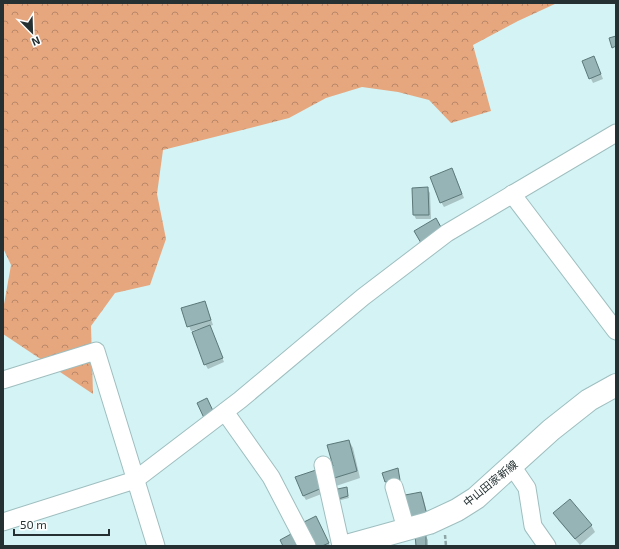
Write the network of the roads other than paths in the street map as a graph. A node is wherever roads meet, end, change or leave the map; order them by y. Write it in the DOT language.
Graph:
graph roads {
  1 [pos="616,133"];
  2 [pos="512,194"];
  3 [pos="616,332"];
  4 [pos="3,380"];
  5 [pos="616,385"];
  6 [pos="225,412"];
  7 [pos="323,465"];
  8 [pos="512,466"];
  9 [pos="135,480"];
  10 [pos="394,487"];
  11 [pos="3,522"];
  12 [pos="406,529"];
  13 [pos="156,546"];
  14 [pos="307,546"];
  15 [pos="341,546"];
  16 [pos="346,546"];
  17 [pos="547,546"];
  1 -- 2 [label="street"];
  2 -- 3 [label="street"];
  2 -- 6 [label="street"];
  4 -- 9 [label="street"];
  5 -- 8 [label="main road, 中山田家新線"];
  6 -- 9 [label="street"];
  6 -- 14 [label="street"];
  7 -- 15 [label="street"];
  8 -- 12 [label="main road, 中山田家新線"];
  8 -- 17 [label="street"];
  9 -- 11 [label="street"];
  9 -- 13 [label="street"];
  10 -- 12 [label="street"];
  12 -- 16 [label="main road, 中山田家新線"];
}
